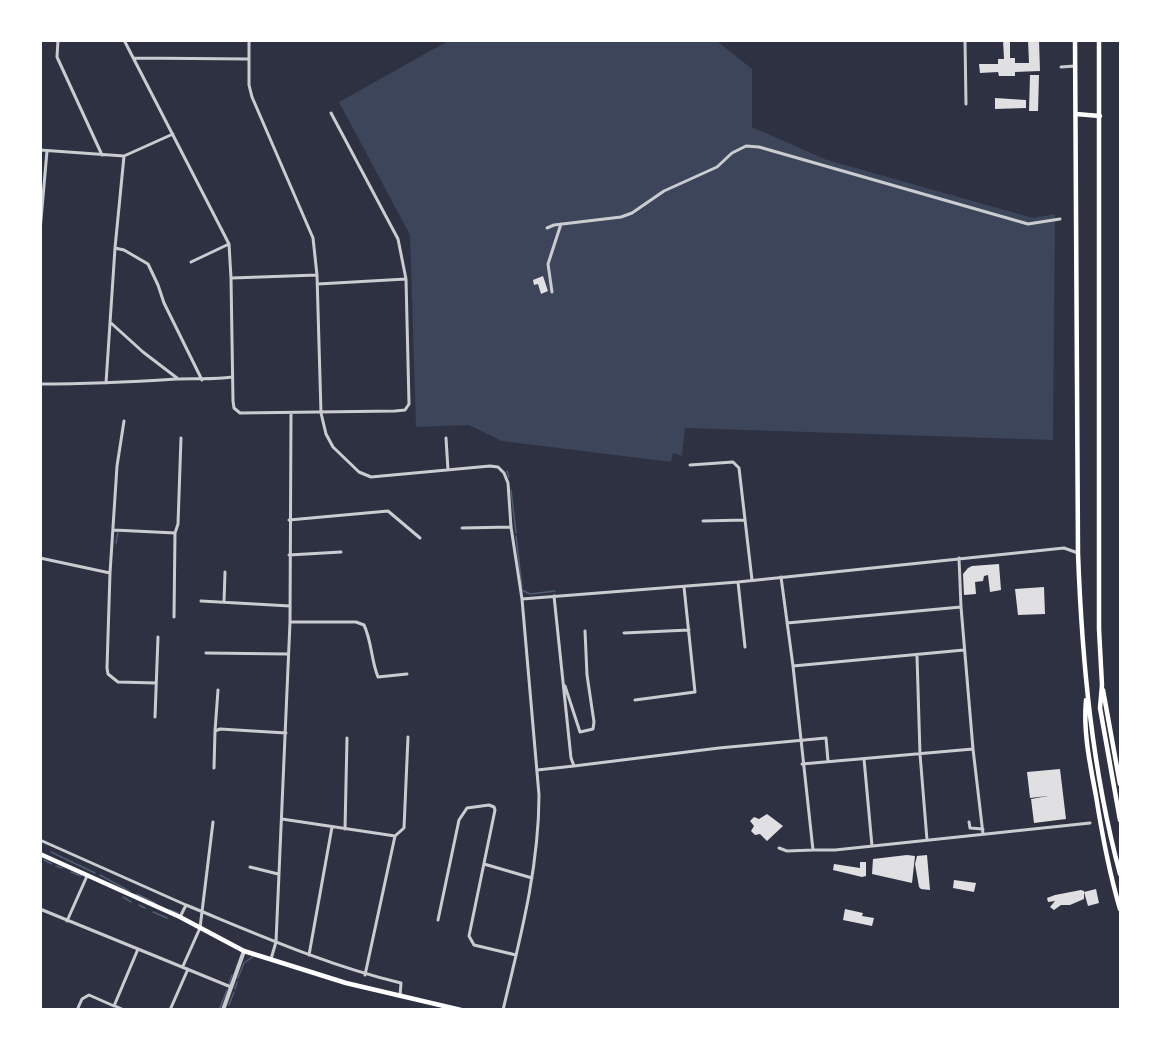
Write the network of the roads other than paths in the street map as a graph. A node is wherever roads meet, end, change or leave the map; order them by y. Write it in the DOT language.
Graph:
graph roads {
  1 [pos="58,40"];
  2 [pos="124,40"];
  3 [pos="249,40"];
  4 [pos="965,40"];
  5 [pos="1075,40"];
  6 [pos="1099,40"];
  7 [pos="134,58"];
  8 [pos="249,59"];
  9 [pos="1075,66"];
  10 [pos="1061,67"];
  11 [pos="966,104"];
  12 [pos="331,112"];
  13 [pos="1076,114"];
  14 [pos="1100,116"];
  15 [pos="173,134"];
  16 [pos="40,150"];
  17 [pos="47,151"];
  18 [pos="102,155"];
  19 [pos="124,156"];
  20 [pos="1060,219"];
  21 [pos="561,224"];
  22 [pos="548,228"];
  23 [pos="40,231"];
  24 [pos="229,244"];
  25 [pos="115,248"];
  26 [pos="191,262"];
  27 [pos="317,275"];
  28 [pos="231,278"];
  29 [pos="406,279"];
  30 [pos="317,284"];
  31 [pos="552,292"];
  32 [pos="110,322"];
  33 [pos="232,377"];
  34 [pos="178,379"];
  35 [pos="202,380"];
  36 [pos="106,383"];
  37 [pos="40,384"];
  38 [pos="321,413"];
  39 [pos="291,414"];
  40 [pos="124,421"];
  41 [pos="181,438"];
  42 [pos="446,438"];
  43 [pos="690,465"];
  44 [pos="448,470"];
  45 [pos="289,520"];
  46 [pos="744,520"];
  47 [pos="703,521"];
  48 [pos="511,527"];
  49 [pos="462,528"];
  50 [pos="114,530"];
  51 [pos="175,533"];
  52 [pos="420,538"];
  53 [pos="341,552"];
  54 [pos="1078,553"];
  55 [pos="289,555"];
  56 [pos="40,558"];
  57 [pos="959,558"];
  58 [pos="225,572"];
  59 [pos="110,573"];
  60 [pos="781,577"];
  61 [pos="752,580"];
  62 [pos="738,582"];
  63 [pos="684,587"];
  64 [pos="554,596"];
  65 [pos="522,599"];
  66 [pos="201,601"];
  67 [pos="224,602"];
  68 [pos="290,606"];
  69 [pos="961,607"];
  70 [pos="174,617"];
  71 [pos="290,622"];
  72 [pos="787,623"];
  73 [pos="689,630"];
  74 [pos="585,631"];
  75 [pos="624,633"];
  76 [pos="158,638"];
  77 [pos="745,647"];
  78 [pos="965,650"];
  79 [pos="206,653"];
  80 [pos="287,654"];
  81 [pos="917,656"];
  82 [pos="793,666"];
  83 [pos="407,674"];
  84 [pos="562,678"];
  85 [pos="156,683"];
  86 [pos="1102,685"];
  87 [pos="218,690"];
  88 [pos="1086,690"];
  89 [pos="635,700"];
  90 [pos="155,717"];
  91 [pos="215,731"];
  92 [pos="286,733"];
  93 [pos="408,737"];
  94 [pos="347,738"];
  95 [pos="801,740"];
  96 [pos="973,748"];
  97 [pos="920,754"];
  98 [pos="864,759"];
  99 [pos="828,761"];
  100 [pos="802,764"];
  101 [pos="574,766"];
  102 [pos="214,768"];
  103 [pos="537,770"];
  104 [pos="1120,784"];
  105 [pos="282,819"];
  106 [pos="1120,820"];
  107 [pos="213,822"];
  108 [pos="969,822"];
  109 [pos="1090,823"];
  110 [pos="332,827"];
  111 [pos="345,829"];
  112 [pos="983,830"];
  113 [pos="983,835"];
  114 [pos="395,836"];
  115 [pos="40,840"];
  116 [pos="927,840"];
  117 [pos="872,846"];
  118 [pos="779,848"];
  119 [pos="813,850"];
  120 [pos="40,854"];
  121 [pos="484,864"];
  122 [pos="250,867"];
  123 [pos="278,874"];
  124 [pos="1120,874"];
  125 [pos="87,875"];
  126 [pos="532,878"];
  127 [pos="186,905"];
  128 [pos="40,909"];
  129 [pos="1120,909"];
  130 [pos="203,912"];
  131 [pos="180,918"];
  132 [pos="438,920"];
  133 [pos="67,921"];
  134 [pos="200,928"];
  135 [pos="276,942"];
  136 [pos="138,949"];
  137 [pos="244,951"];
  138 [pos="309,955"];
  139 [pos="516,955"];
  140 [pos="271,959"];
  141 [pos="183,967"];
  142 [pos="188,969"];
  143 [pos="366,975"];
  144 [pos="231,987"];
  145 [pos="400,996"];
  146 [pos="114,1006"];
  147 [pos="77,1010"];
  148 [pos="124,1010"];
  149 [pos="170,1010"];
  150 [pos="223,1010"];
  151 [pos="461,1010"];
  152 [pos="503,1010"];
  1 -- 18 [label="street"];
  2 -- 7 [label="street"];
  3 -- 8 [label="street"];
  4 -- 11 [label="street"];
  5 -- 9 [label="highway"];
  6 -- 14 [label="highway"];
  7 -- 8 [label="street"];
  7 -- 15 [label="street"];
  8 -- 27 [label="street"];
  9 -- 10 [label="street"];
  9 -- 13 [label="highway"];
  12 -- 29 [label="street"];
  13 -- 14 [label="highway"];
  13 -- 54 [label="highway"];
  14 -- 86 [label="highway"];
  15 -- 19 [label="street"];
  15 -- 24 [label="street"];
  16 -- 17 [label="street"];
  17 -- 18 [label="street"];
  17 -- 23 [label="street"];
  18 -- 19 [label="street"];
  19 -- 25 [label="street"];
  20 -- 21 [label="street"];
  21 -- 22 [label="street"];
  21 -- 31 [label="street"];
  24 -- 26 [label="street"];
  24 -- 28 [label="street"];
  25 -- 32 [label="street"];
  25 -- 35 [label="street"];
  27 -- 28 [label="street"];
  27 -- 30 [label="street"];
  28 -- 33 [label="street"];
  29 -- 30 [label="street"];
  29 -- 38 [label="street"];
  30 -- 38 [label="street"];
  32 -- 34 [label="street"];
  32 -- 36 [label="street"];
  33 -- 35 [label="street"];
  33 -- 39 [label="street"];
  34 -- 35 [label="street"];
  34 -- 36 [label="street"];
  36 -- 37 [label="street"];
  38 -- 39 [label="street"];
  38 -- 44 [label="street"];
  39 -- 45 [label="street"];
  40 -- 50 [label="street"];
  41 -- 51 [label="street"];
  42 -- 44 [label="street"];
  43 -- 46 [label="street"];
  44 -- 48 [label="street"];
  45 -- 52 [label="street"];
  45 -- 55 [label="street"];
  46 -- 47 [label="street"];
  46 -- 61 [label="street"];
  48 -- 49 [label="street"];
  48 -- 65 [label="street"];
  50 -- 51 [label="street"];
  50 -- 59 [label="street"];
  51 -- 70 [label="street"];
  53 -- 55 [label="street"];
  54 -- 57 [label="street"];
  54 -- 88 [label="highway"];
  55 -- 68 [label="street"];
  56 -- 59 [label="street"];
  57 -- 60 [label="street"];
  57 -- 69 [label="street"];
  58 -- 67 [label="street"];
  59 -- 85 [label="street"];
  60 -- 61 [label="street"];
  60 -- 72 [label="street"];
  61 -- 62 [label="street"];
  62 -- 63 [label="street"];
  62 -- 77 [label="street"];
  63 -- 64 [label="street"];
  63 -- 73 [label="street"];
  64 -- 65 [label="street"];
  64 -- 84 [label="street"];
  65 -- 103 [label="street"];
  66 -- 67 [label="street"];
  67 -- 68 [label="street"];
  68 -- 71 [label="street"];
  69 -- 72 [label="street"];
  69 -- 78 [label="street"];
  71 -- 80 [label="street"];
  71 -- 83 [label="street"];
  72 -- 82 [label="street"];
  73 -- 75 [label="street"];
  73 -- 89 [label="street"];
  74 -- 84 [label="street"];
  76 -- 85 [label="street"];
  78 -- 81 [label="street"];
  78 -- 96 [label="street"];
  79 -- 80 [label="street"];
  80 -- 92 [label="street"];
  81 -- 82 [label="street"];
  81 -- 97 [label="street"];
  82 -- 95 [label="street"];
  84 -- 101 [label="street"];
  85 -- 90 [label="street"];
  86 -- 104 [label="highway"];
  86 -- 106 [label="highway"];
  87 -- 91 [label="street"];
  88 -- 124 [label="highway"];
  88 -- 129 [label="highway"];
  91 -- 92 [label="street"];
  91 -- 102 [label="street"];
  92 -- 105 [label="street"];
  93 -- 114 [label="street"];
  94 -- 111 [label="street"];
  95 -- 99 [label="street"];
  95 -- 100 [label="street"];
  95 -- 101 [label="street"];
  96 -- 97 [label="street"];
  96 -- 112 [label="street"];
  97 -- 98 [label="street"];
  97 -- 116 [label="street"];
  98 -- 99 [label="street"];
  98 -- 117 [label="street"];
  99 -- 100 [label="street"];
  100 -- 119 [label="street"];
  101 -- 103 [label="street"];
  103 -- 126 [label="street"];
  105 -- 110 [label="street"];
  105 -- 123 [label="street"];
  107 -- 130 [label="street"];
  108 -- 112 [label="street"];
  109 -- 113 [label="street"];
  110 -- 111 [label="street"];
  110 -- 138 [label="street"];
  111 -- 114 [label="street"];
  112 -- 113 [label="street"];
  113 -- 116 [label="street"];
  114 -- 143 [label="street"];
  115 -- 127 [label="street"];
  116 -- 117 [label="street"];
  117 -- 119 [label="street"];
  118 -- 119 [label="street"];
  120 -- 125 [label="highway"];
  121 -- 126 [label="street"];
  121 -- 132 [label="street"];
  121 -- 139 [label="street"];
  122 -- 123 [label="street"];
  123 -- 135 [label="street"];
  125 -- 131 [label="highway"];
  125 -- 133 [label="street"];
  126 -- 139 [label="street"];
  127 -- 130 [label="street"];
  127 -- 131 [label="street"];
  128 -- 133 [label="street"];
  130 -- 134 [label="street"];
  130 -- 135 [label="street"];
  131 -- 134 [label="highway"];
  133 -- 136 [label="street"];
  134 -- 137 [label="highway"];
  134 -- 141 [label="street"];
  135 -- 138 [label="street"];
  135 -- 140 [label="street"];
  136 -- 141 [label="street"];
  136 -- 146 [label="street"];
  137 -- 140 [label="highway"];
  137 -- 144 [label="street"];
  138 -- 143 [label="street"];
  139 -- 152 [label="street"];
  140 -- 145 [label="highway"];
  141 -- 142 [label="street"];
  142 -- 144 [label="street"];
  142 -- 149 [label="street"];
  143 -- 145 [label="street"];
  144 -- 150 [label="street"];
  145 -- 151 [label="highway"];
  146 -- 147 [label="street"];
  146 -- 148 [label="street"];
}
